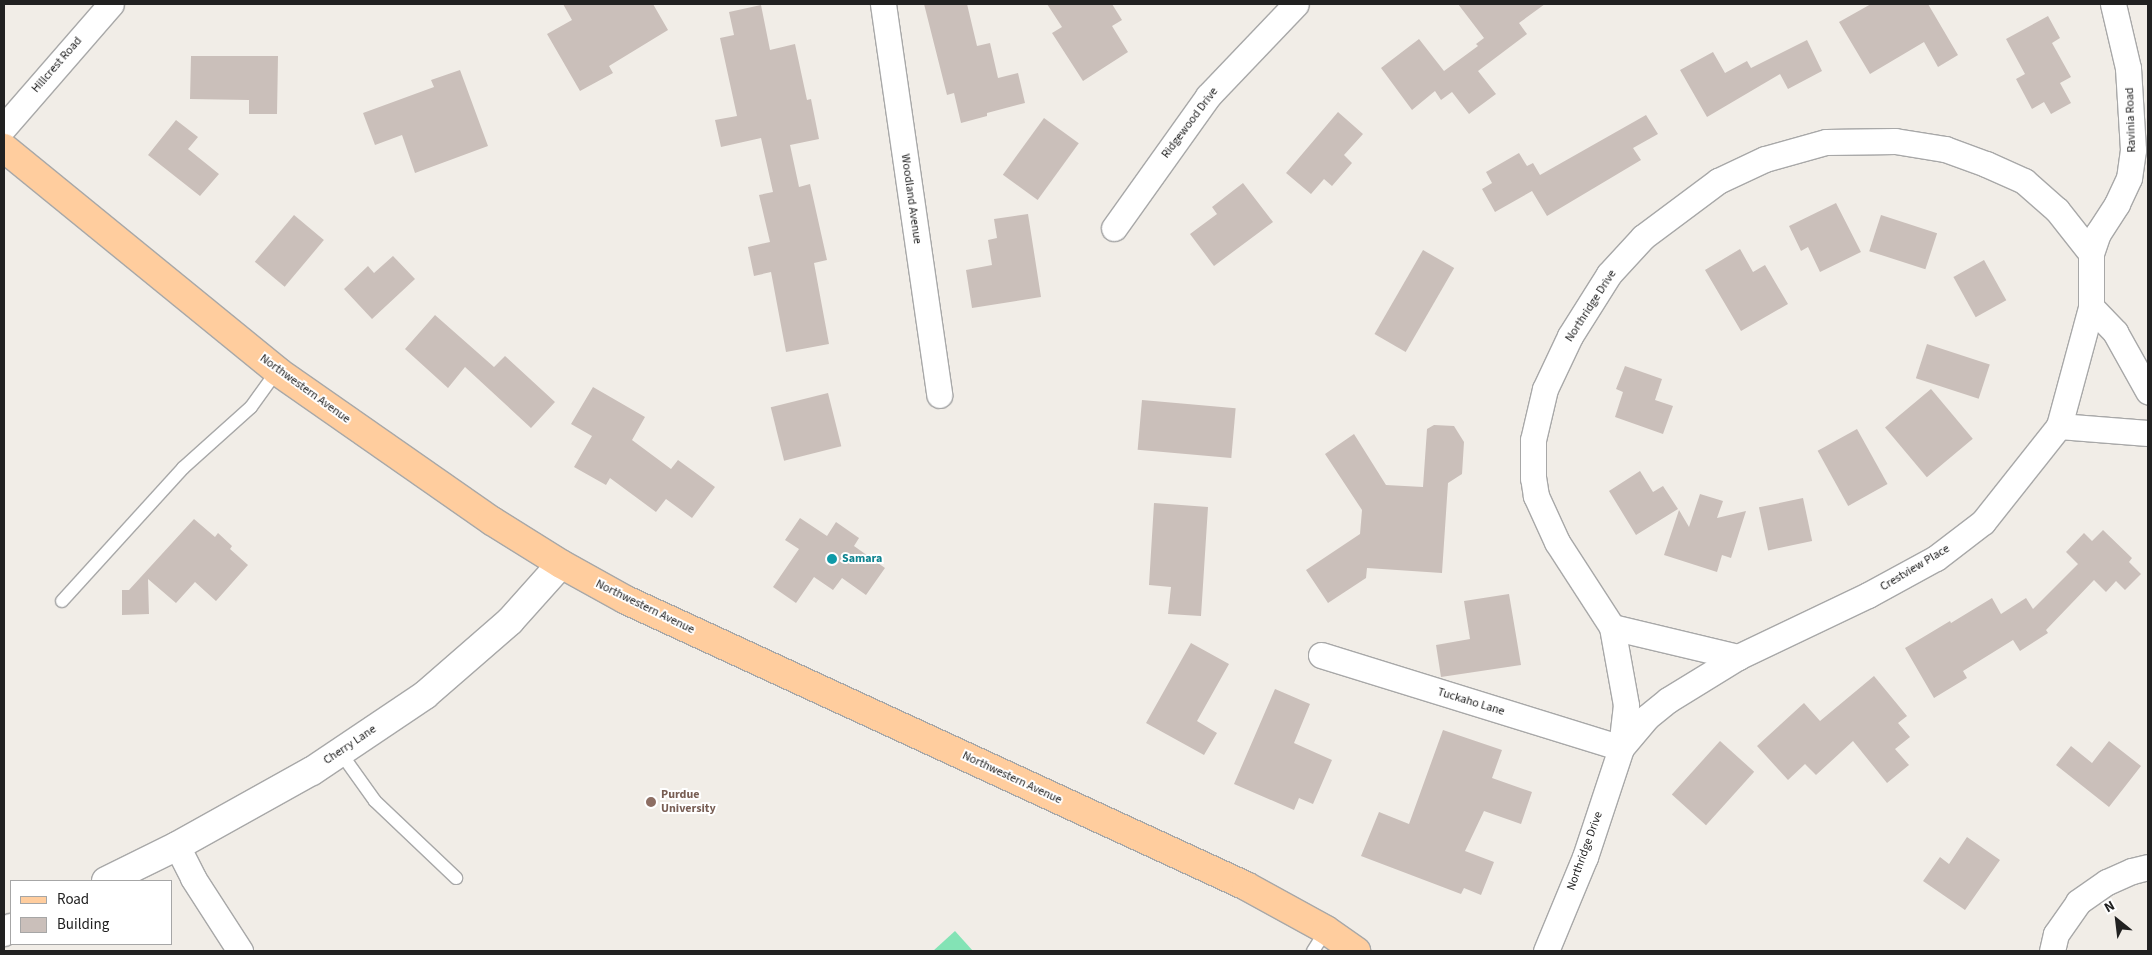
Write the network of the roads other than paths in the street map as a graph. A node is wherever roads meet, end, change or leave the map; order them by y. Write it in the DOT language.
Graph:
graph roads {
  1 [pos="111,4"];
  2 [pos="883,4"];
  3 [pos="1296,4"];
  4 [pos="2112,4"];
  5 [pos="2138,62"];
  6 [pos="4,127"];
  7 [pos="4,148"];
  8 [pos="1114,228"];
  9 [pos="2091,253"];
  10 [pos="2091,306"];
  11 [pos="277,371"];
  12 [pos="2148,391"];
  13 [pos="939,395"];
  14 [pos="2059,426"];
  15 [pos="2148,433"];
  16 [pos="561,564"];
  17 [pos="62,601"];
  18 [pos="1612,627"];
  19 [pos="1321,655"];
  20 [pos="1738,657"];
  21 [pos="1621,748"];
  22 [pos="340,752"];
  23 [pos="177,846"];
  24 [pos="2148,867"];
  25 [pos="456,878"];
  26 [pos="108,880"];
  27 [pos="1320,941"];
  28 [pos="240,951"];
  29 [pos="1356,951"];
  30 [pos="1546,951"];
  31 [pos="2052,951"];
  1 -- 6 [label="street, Hillcrest Road"];
  2 -- 13 [label="street, Woodland Avenue"];
  3 -- 8 [label="street, Ridgewood Drive"];
  4 -- 5 [label="street, Ravinia Road"];
  5 -- 9 [label="street, Ravinia Road"];
  7 -- 11 [label="main road, Northwestern Avenue"];
  9 -- 10 [label="street, Ravinia Road"];
  9 -- 18 [label="street, Northridge Drive"];
  10 -- 12 [label="street"];
  10 -- 14 [label="street, Crestview Place"];
  11 -- 16 [label="main road, Northwestern Avenue"];
  11 -- 17 [label="lane"];
  14 -- 15 [label="street"];
  14 -- 20 [label="street, Crestview Place"];
  16 -- 22 [label="street, Cherry Lane"];
  16 -- 27 [label="main road, Northwestern Avenue"];
  18 -- 20 [label="street"];
  18 -- 21 [label="street, Northridge Drive"];
  19 -- 21 [label="street, Tuckaho Lane"];
  20 -- 21 [label="street, Northridge Drive"];
  21 -- 30 [label="street, Northridge Drive"];
  22 -- 23 [label="street, Cherry Lane"];
  22 -- 25 [label="lane"];
  23 -- 26 [label="street, Cherry Lane"];
  23 -- 28 [label="street"];
  24 -- 31 [label="street"];
  27 -- 29 [label="main road, Northwestern Avenue"];
}
